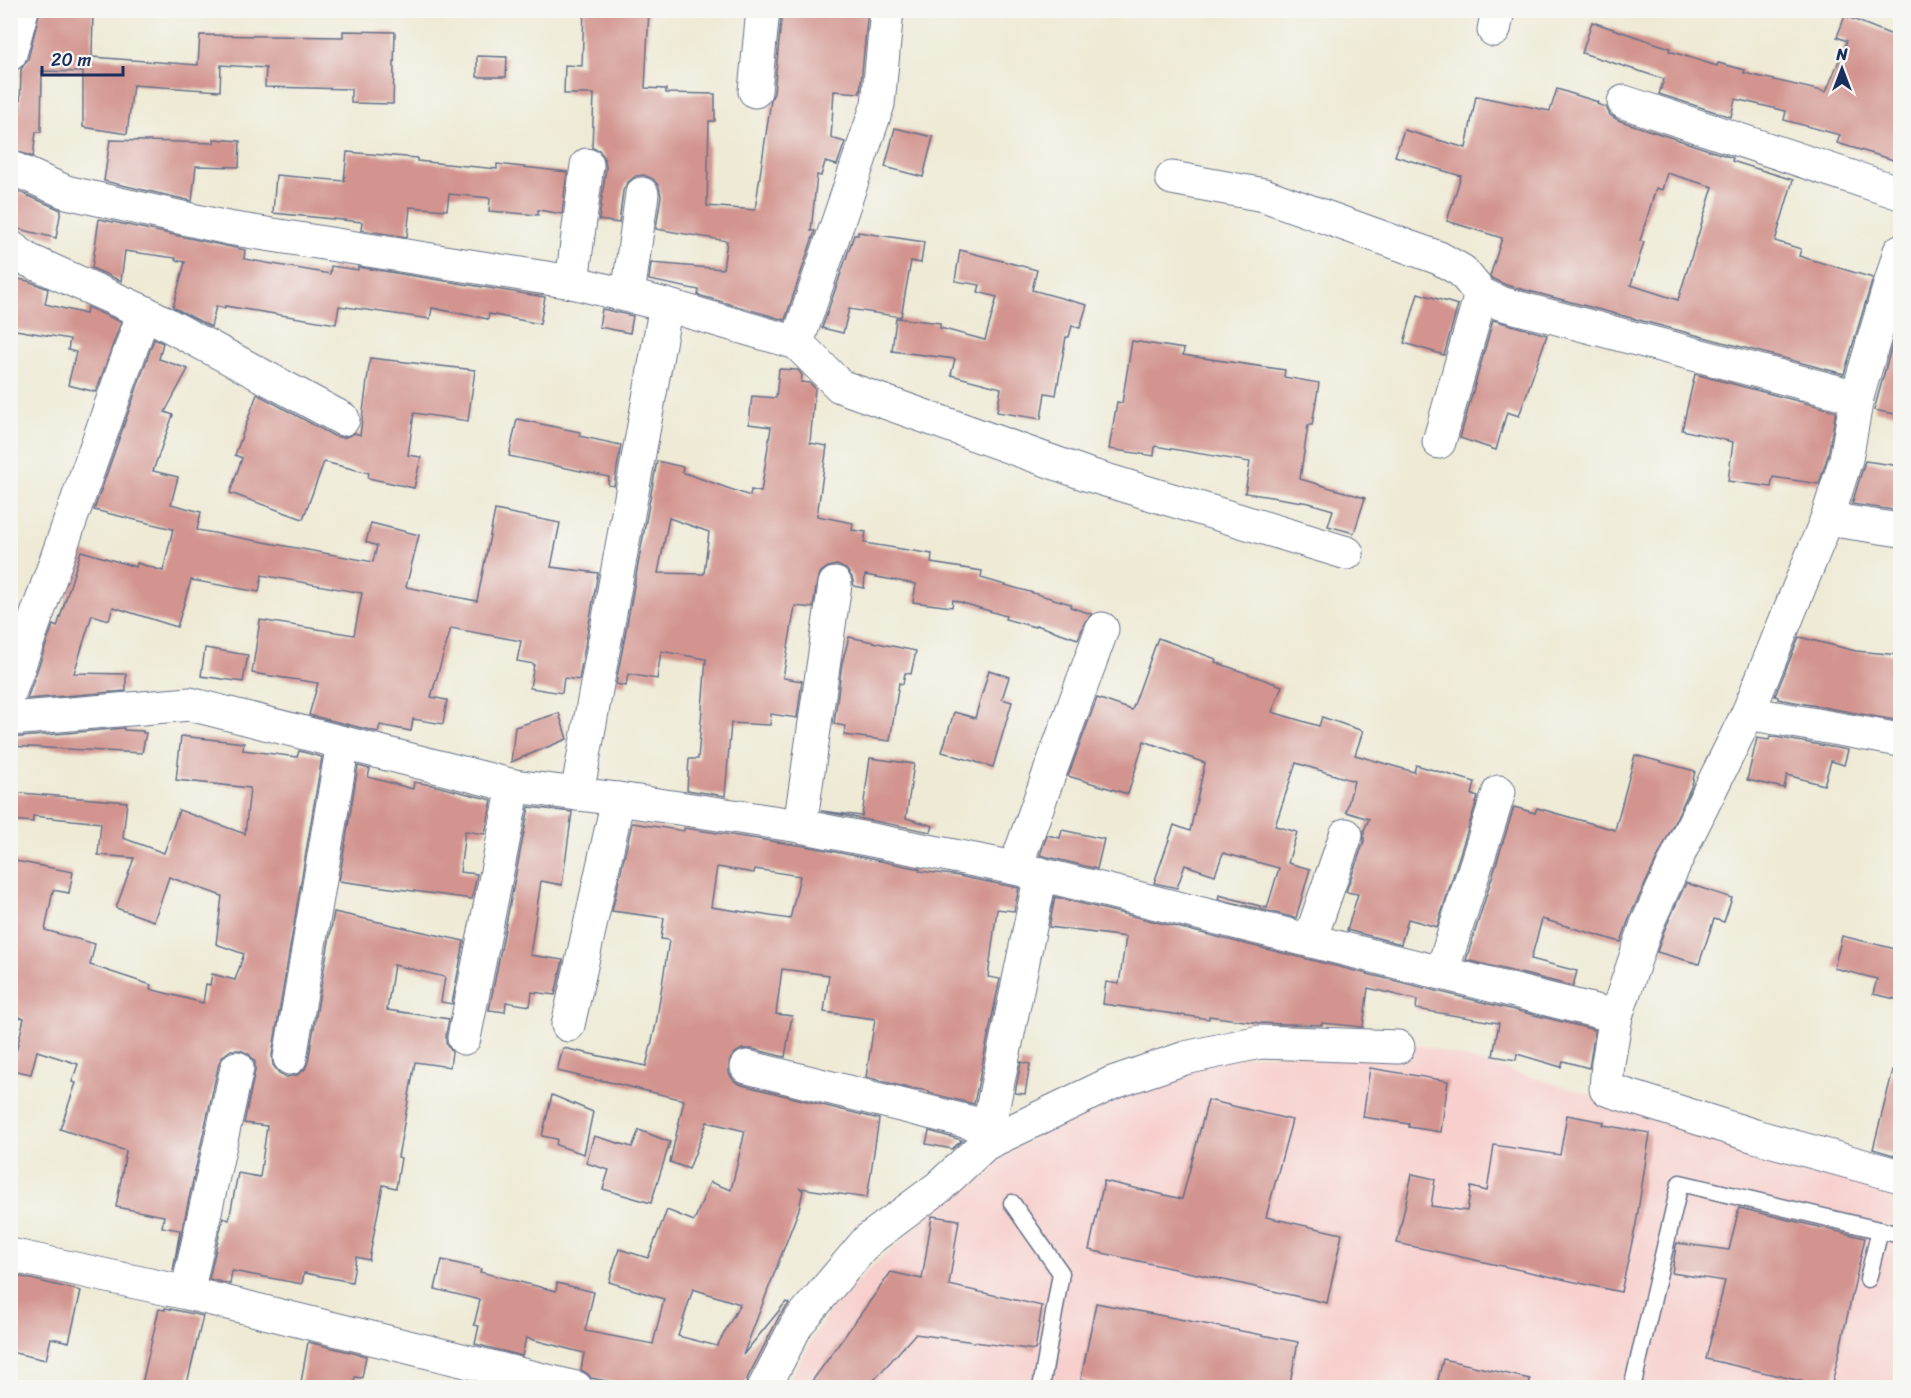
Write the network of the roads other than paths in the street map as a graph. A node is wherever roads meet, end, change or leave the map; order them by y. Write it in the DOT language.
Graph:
graph roads {
  1 [pos="22,10"];
  2 [pos="763,10"];
  3 [pos="887,10"];
  4 [pos="10,54"];
  5 [pos="755,91"];
  6 [pos="1624,102"];
  7 [pos="587,165"];
  8 [pos="10,167"];
  9 [pos="1172,178"];
  10 [pos="1900,193"];
  11 [pos="642,194"];
  12 [pos="10,247"];
  13 [pos="1900,250"];
  14 [pos="572,282"];
  15 [pos="1481,294"];
  16 [pos="628,295"];
  17 [pos="666,305"];
  18 [pos="144,312"];
  19 [pos="797,343"];
  20 [pos="1857,397"];
  21 [pos="343,419"];
  22 [pos="1438,442"];
  23 [pos="1827,519"];
  24 [pos="1900,530"];
  25 [pos="1347,553"];
  26 [pos="835,584"];
  27 [pos="1102,628"];
  28 [pos="10,691"];
  29 [pos="1748,713"];
  30 [pos="10,718"];
  31 [pos="1900,740"];
  32 [pos="343,743"];
  33 [pos="514,786"];
  34 [pos="1499,792"];
  35 [pos="577,794"];
  36 [pos="618,799"];
  37 [pos="800,826"];
  38 [pos="1346,835"];
  39 [pos="1028,871"];
  40 [pos="1310,940"];
  41 [pos="1442,972"];
  42 [pos="1616,1016"];
  43 [pos="568,1025"];
  44 [pos="464,1038"];
  45 [pos="1398,1047"];
  46 [pos="290,1058"];
  47 [pos="747,1067"];
  48 [pos="237,1068"];
  49 [pos="987,1136"];
  50 [pos="1900,1176"];
  51 [pos="1012,1203"];
  52 [pos="1880,1230"];
  53 [pos="1900,1235"];
  54 [pos="10,1255"];
  55 [pos="1868,1280"];
  56 [pos="187,1293"];
  57 [pos="576,1388"];
  58 [pos="764,1388"];
  59 [pos="1041,1388"];
  60 [pos="1632,1388"];
  1 -- 4 [label="street"];
  2 -- 5 [label="street"];
  3 -- 19 [label="street"];
  6 -- 10 [label="street"];
  7 -- 14 [label="street"];
  8 -- 14 [label="street"];
  9 -- 15 [label="street"];
  11 -- 16 [label="street"];
  12 -- 18 [label="street"];
  13 -- 20 [label="street"];
  14 -- 16 [label="street"];
  15 -- 20 [label="street"];
  15 -- 22 [label="street"];
  16 -- 17 [label="street"];
  17 -- 19 [label="street"];
  17 -- 35 [label="street"];
  18 -- 21 [label="street"];
  18 -- 28 [label="street"];
  19 -- 25 [label="street"];
  20 -- 23 [label="street"];
  23 -- 24 [label="street"];
  23 -- 29 [label="street"];
  26 -- 37 [label="street"];
  27 -- 39 [label="street"];
  29 -- 31 [label="street"];
  29 -- 42 [label="street"];
  30 -- 32 [label="street"];
  32 -- 33 [label="street"];
  32 -- 46 [label="street"];
  33 -- 35 [label="street"];
  33 -- 44 [label="street"];
  34 -- 41 [label="street"];
  35 -- 36 [label="street"];
  36 -- 37 [label="street"];
  36 -- 43 [label="street"];
  37 -- 39 [label="street"];
  38 -- 40 [label="street"];
  39 -- 40 [label="street"];
  39 -- 49 [label="street"];
  40 -- 41 [label="street"];
  41 -- 42 [label="street"];
  42 -- 50 [label="street"];
  45 -- 49 [label="street"];
  47 -- 49 [label="street"];
  48 -- 56 [label="street"];
  49 -- 58 [label="street"];
  51 -- 59 [label="lane"];
  52 -- 53 [label="lane"];
  52 -- 55 [label="lane"];
  52 -- 60 [label="lane"];
  54 -- 56 [label="street"];
  56 -- 57 [label="street"];
}
